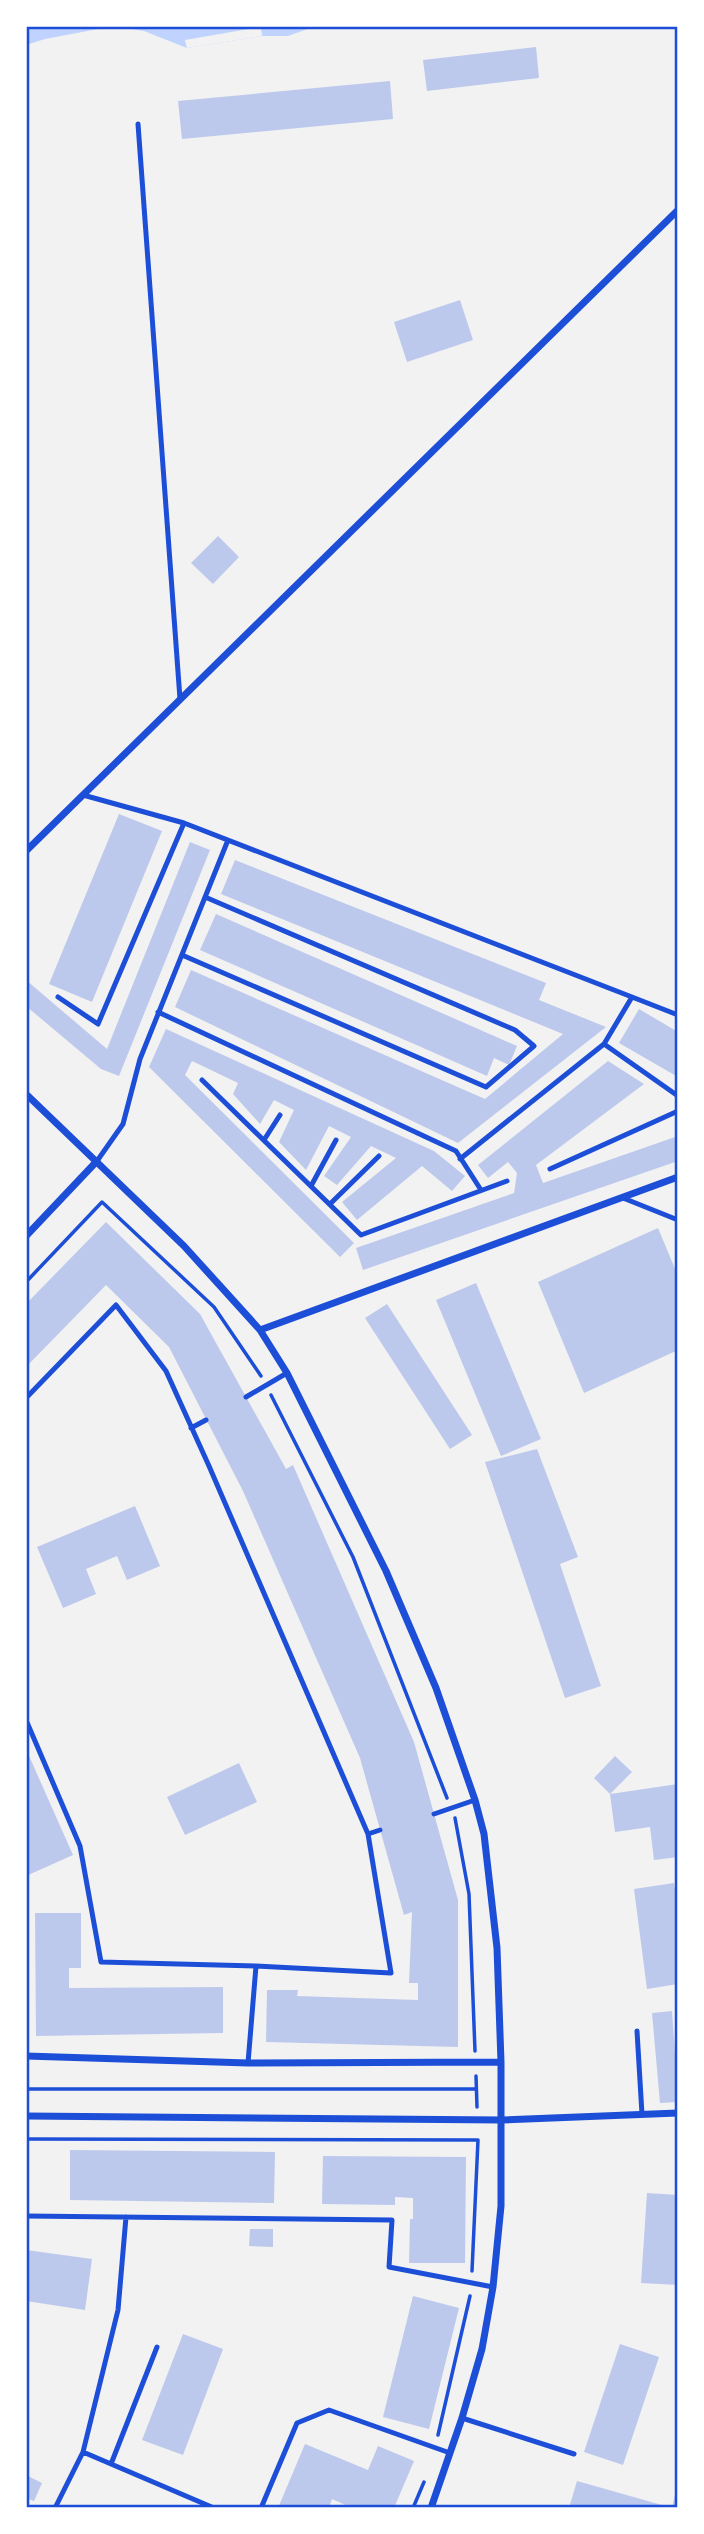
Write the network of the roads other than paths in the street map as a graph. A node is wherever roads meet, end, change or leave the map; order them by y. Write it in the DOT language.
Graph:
graph roads {
  1 [pos="138,124"];
  2 [pos="678,210"];
  3 [pos="180,699"];
  4 [pos="83,795"];
  5 [pos="184,823"];
  6 [pos="228,840"];
  7 [pos="26,851"];
  8 [pos="205,897"];
  9 [pos="182,955"];
  10 [pos="58,997"];
  11 [pos="632,997"];
  12 [pos="158,1012"];
  13 [pos="678,1015"];
  14 [pos="604,1044"];
  15 [pos="202,1080"];
  16 [pos="26,1094"];
  17 [pos="678,1096"];
  18 [pos="678,1111"];
  19 [pos="280,1115"];
  20 [pos="264,1140"];
  21 [pos="336,1140"];
  22 [pos="379,1156"];
  23 [pos="460,1159"];
  24 [pos="97,1161"];
  25 [pos="550,1169"];
  26 [pos="678,1177"];
  27 [pos="507,1181"];
  28 [pos="311,1186"];
  29 [pos="481,1190"];
  30 [pos="623,1198"];
  31 [pos="330,1204"];
  32 [pos="678,1220"];
  33 [pos="26,1236"];
  34 [pos="260,1330"];
  35 [pos="287,1373"];
  36 [pos="246,1397"];
  37 [pos="26,1398"];
  38 [pos="206,1420"];
  39 [pos="191,1428"];
  40 [pos="26,1720"];
  41 [pos="475,1800"];
  42 [pos="434,1814"];
  43 [pos="380,1830"];
  44 [pos="368,1834"];
  45 [pos="256,1966"];
  46 [pos="637,2031"];
  47 [pos="26,2056"];
  48 [pos="248,2063"];
  49 [pos="501,2063"];
  50 [pos="678,2113"];
  51 [pos="642,2114"];
  52 [pos="26,2116"];
  53 [pos="502,2120"];
  54 [pos="26,2216"];
  55 [pos="126,2217"];
  56 [pos="493,2287"];
  57 [pos="157,2347"];
  58 [pos="462,2418"];
  59 [pos="83,2452"];
  60 [pos="450,2453"];
  61 [pos="574,2454"];
  62 [pos="111,2464"];
  63 [pos="55,2508"];
  64 [pos="214,2508"];
  65 [pos="261,2508"];
  66 [pos="431,2508"];
  1 -- 3 [label="lane"];
  2 -- 3 [label="street"];
  3 -- 4 [label="street"];
  4 -- 5 [label="lane"];
  4 -- 7 [label="street"];
  5 -- 6 [label="lane"];
  5 -- 10 [label="lane"];
  6 -- 8 [label="lane"];
  6 -- 11 [label="lane"];
  8 -- 9 [label="lane"];
  8 -- 9 [label="lane"];
  9 -- 12 [label="lane"];
  11 -- 13 [label="lane"];
  11 -- 14 [label="lane"];
  12 -- 23 [label="lane"];
  12 -- 24 [label="lane"];
  14 -- 17 [label="lane"];
  14 -- 23 [label="lane"];
  15 -- 20 [label="lane"];
  16 -- 24 [label="street"];
  18 -- 25 [label="lane"];
  19 -- 20 [label="lane"];
  20 -- 28 [label="lane"];
  21 -- 28 [label="lane"];
  22 -- 31 [label="lane"];
  23 -- 29 [label="lane"];
  24 -- 33 [label="street"];
  24 -- 34 [label="street"];
  26 -- 30 [label="street"];
  27 -- 29 [label="lane"];
  28 -- 31 [label="lane"];
  29 -- 31 [label="lane"];
  30 -- 32 [label="lane"];
  30 -- 34 [label="street"];
  34 -- 35 [label="street"];
  35 -- 36 [label="lane"];
  35 -- 41 [label="street"];
  37 -- 39 [label="lane"];
  38 -- 39 [label="lane"];
  39 -- 44 [label="lane"];
  40 -- 45 [label="lane"];
  41 -- 42 [label="lane"];
  41 -- 49 [label="street"];
  43 -- 44 [label="lane"];
  44 -- 45 [label="lane"];
  45 -- 48 [label="lane"];
  46 -- 51 [label="lane"];
  47 -- 48 [label="street"];
  48 -- 49 [label="street"];
  49 -- 53 [label="street"];
  50 -- 51 [label="street"];
  51 -- 53 [label="street"];
  52 -- 53 [label="street"];
  53 -- 56 [label="street"];
  54 -- 55 [label="lane"];
  55 -- 56 [label="lane"];
  55 -- 59 [label="lane"];
  56 -- 58 [label="street"];
  57 -- 62 [label="lane"];
  58 -- 60 [label="street"];
  58 -- 61 [label="lane"];
  59 -- 62 [label="lane"];
  59 -- 63 [label="lane"];
  60 -- 65 [label="lane"];
  60 -- 66 [label="street"];
  62 -- 64 [label="lane"];
}
